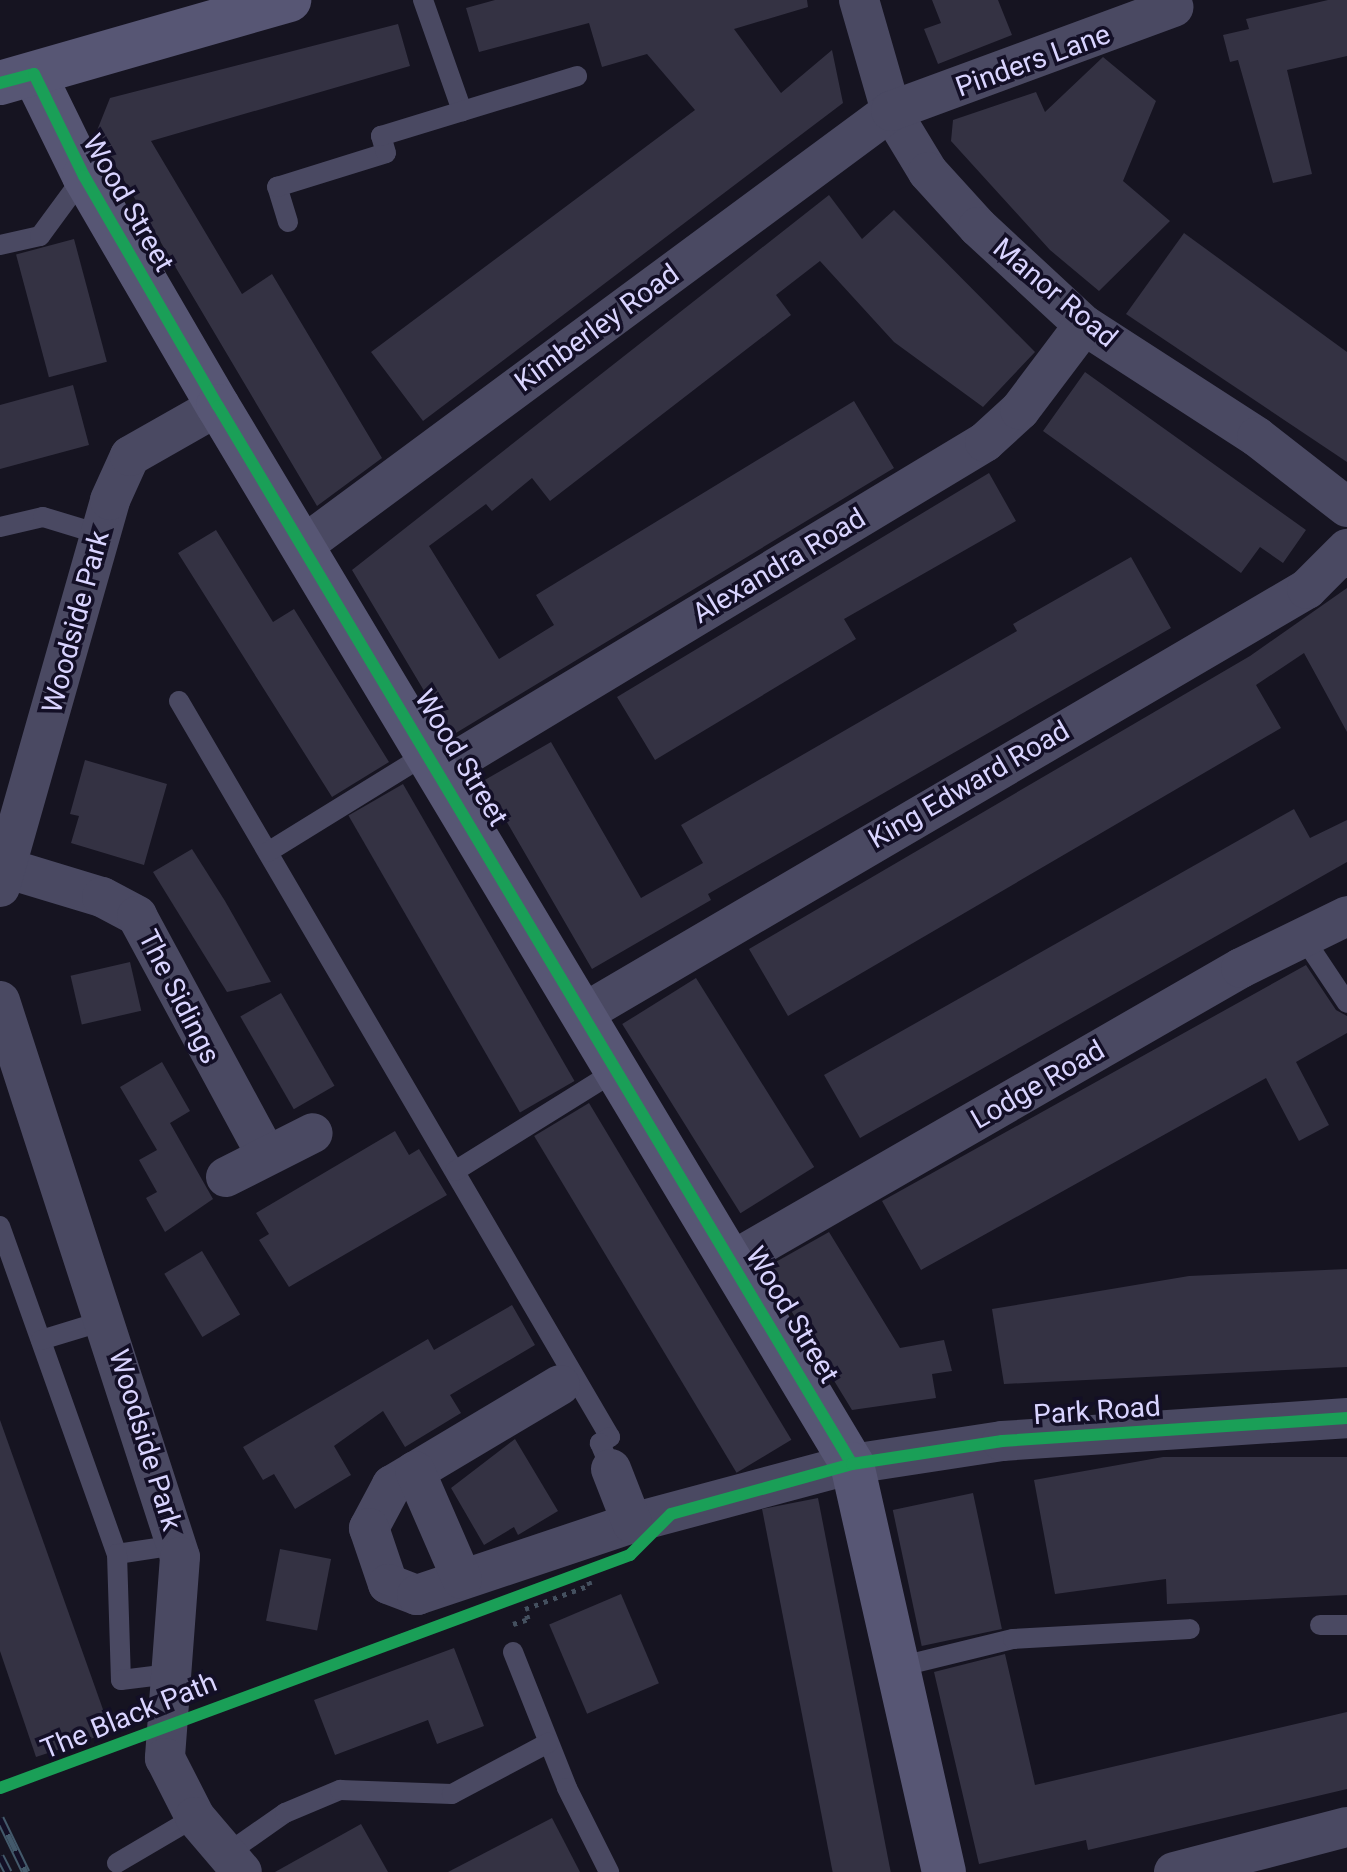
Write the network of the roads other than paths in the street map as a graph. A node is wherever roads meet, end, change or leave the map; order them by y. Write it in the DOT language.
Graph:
graph roads {
  1 [pos="289,0"];
  2 [pos="423,0"];
  3 [pos="859,0"];
  4 [pos="1173,7"];
  5 [pos="577,76"];
  6 [pos="17,78"];
  7 [pos="462,111"];
  8 [pos="891,111"];
  9 [pos="84,176"];
  10 [pos="288,222"];
  11 [pos="0,245"];
  12 [pos="1084,325"];
  13 [pos="218,406"];
  14 [pos="1347,507"];
  15 [pos="0,527"];
  16 [pos="99,534"];
  17 [pos="304,545"];
  18 [pos="1347,549"];
  19 [pos="179,701"];
  20 [pos="436,761"];
  21 [pos="268,852"];
  22 [pos="4,878"];
  23 [pos="1347,916"];
  24 [pos="1303,937"];
  25 [pos="0,1001"];
  26 [pos="1347,1003"];
  27 [pos="584,1013"];
  28 [pos="9,1056"];
  29 [pos="617,1070"];
  30 [pos="313,1133"];
  31 [pos="266,1155"];
  32 [pos="455,1171"];
  33 [pos="226,1177"];
  34 [pos="0,1226"];
  35 [pos="732,1261"];
  36 [pos="107,1320"];
  37 [pos="41,1340"];
  38 [pos="560,1385"];
  39 [pos="1347,1418"];
  40 [pos="852,1464"];
  41 [pos="611,1469"];
  42 [pos="415,1471"];
  43 [pos="632,1523"];
  44 [pos="177,1545"];
  45 [pos="117,1554"];
  46 [pos="462,1579"];
  47 [pos="1320,1625"];
  48 [pos="1347,1625"];
  49 [pos="1190,1629"];
  50 [pos="511,1642"];
  51 [pos="898,1667"];
  52 [pos="170,1674"];
  53 [pos="548,1743"];
  54 [pos="195,1817"];
  55 [pos="1347,1827"];
  56 [pos="117,1863"];
  57 [pos="233,1863"];
  58 [pos="609,1872"];
  59 [pos="944,1872"];
  60 [pos="1174,1872"];
  1 -- 6 [label="street"];
  2 -- 7 [label="lane"];
  3 -- 8 [label="street, Manor Road"];
  4 -- 8 [label="street, Pinders Lane"];
  5 -- 7 [label="lane"];
  6 -- 9 [label="street, Wood Street"];
  7 -- 10 [label="lane"];
  8 -- 12 [label="street, Manor Road"];
  8 -- 17 [label="street, Kimberley Road"];
  9 -- 11 [label="lane"];
  9 -- 13 [label="street, Wood Street"];
  12 -- 14 [label="street, Manor Road"];
  12 -- 20 [label="street, Alexandra Road"];
  13 -- 16 [label="street, Woodside Park"];
  13 -- 17 [label="street, Wood Street"];
  15 -- 16 [label="lane"];
  16 -- 22 [label="street, Woodside Park"];
  17 -- 20 [label="street, Wood Street"];
  18 -- 27 [label="street, King Edward Road"];
  19 -- 21 [label="lane"];
  20 -- 21 [label="lane"];
  20 -- 27 [label="street, Wood Street"];
  21 -- 32 [label="lane"];
  22 -- 31 [label="street, The Sidings"];
  23 -- 24 [label="street, Lodge Road"];
  24 -- 26 [label="lane"];
  24 -- 35 [label="street, Lodge Road"];
  25 -- 28 [label="street, Woodside Park"];
  27 -- 29 [label="street, Wood Street"];
  28 -- 36 [label="street, Woodside Park"];
  29 -- 32 [label="lane"];
  29 -- 35 [label="street, Wood Street"];
  30 -- 31 [label="street"];
  31 -- 33 [label="street"];
  32 -- 41 [label="lane"];
  34 -- 37 [label="lane"];
  35 -- 40 [label="street, Wood Street"];
  36 -- 37 [label="lane"];
  36 -- 44 [label="street, Woodside Park"];
  37 -- 45 [label="lane"];
  38 -- 42 [label="street"];
  39 -- 40 [label="street, Park Road"];
  40 -- 43 [label="street, Park Road"];
  40 -- 51 [label="street, Wood Street"];
  41 -- 43 [label="street"];
  42 -- 46 [label="street"];
  42 -- 46 [label="street, Park Road"];
  43 -- 46 [label="street, Park Road"];
  44 -- 45 [label="lane"];
  44 -- 52 [label="street, Woodside Park"];
  45 -- 52 [label="lane"];
  47 -- 48 [label="lane"];
  49 -- 51 [label="lane"];
  50 -- 53 [label="lane"];
  51 -- 59 [label="street, Wood Street"];
  52 -- 54 [label="street, Woodside Park"];
  53 -- 57 [label="lane"];
  53 -- 58 [label="lane"];
  54 -- 56 [label="lane"];
  54 -- 57 [label="street, Woodside Park"];
  55 -- 60 [label="street"];
}
